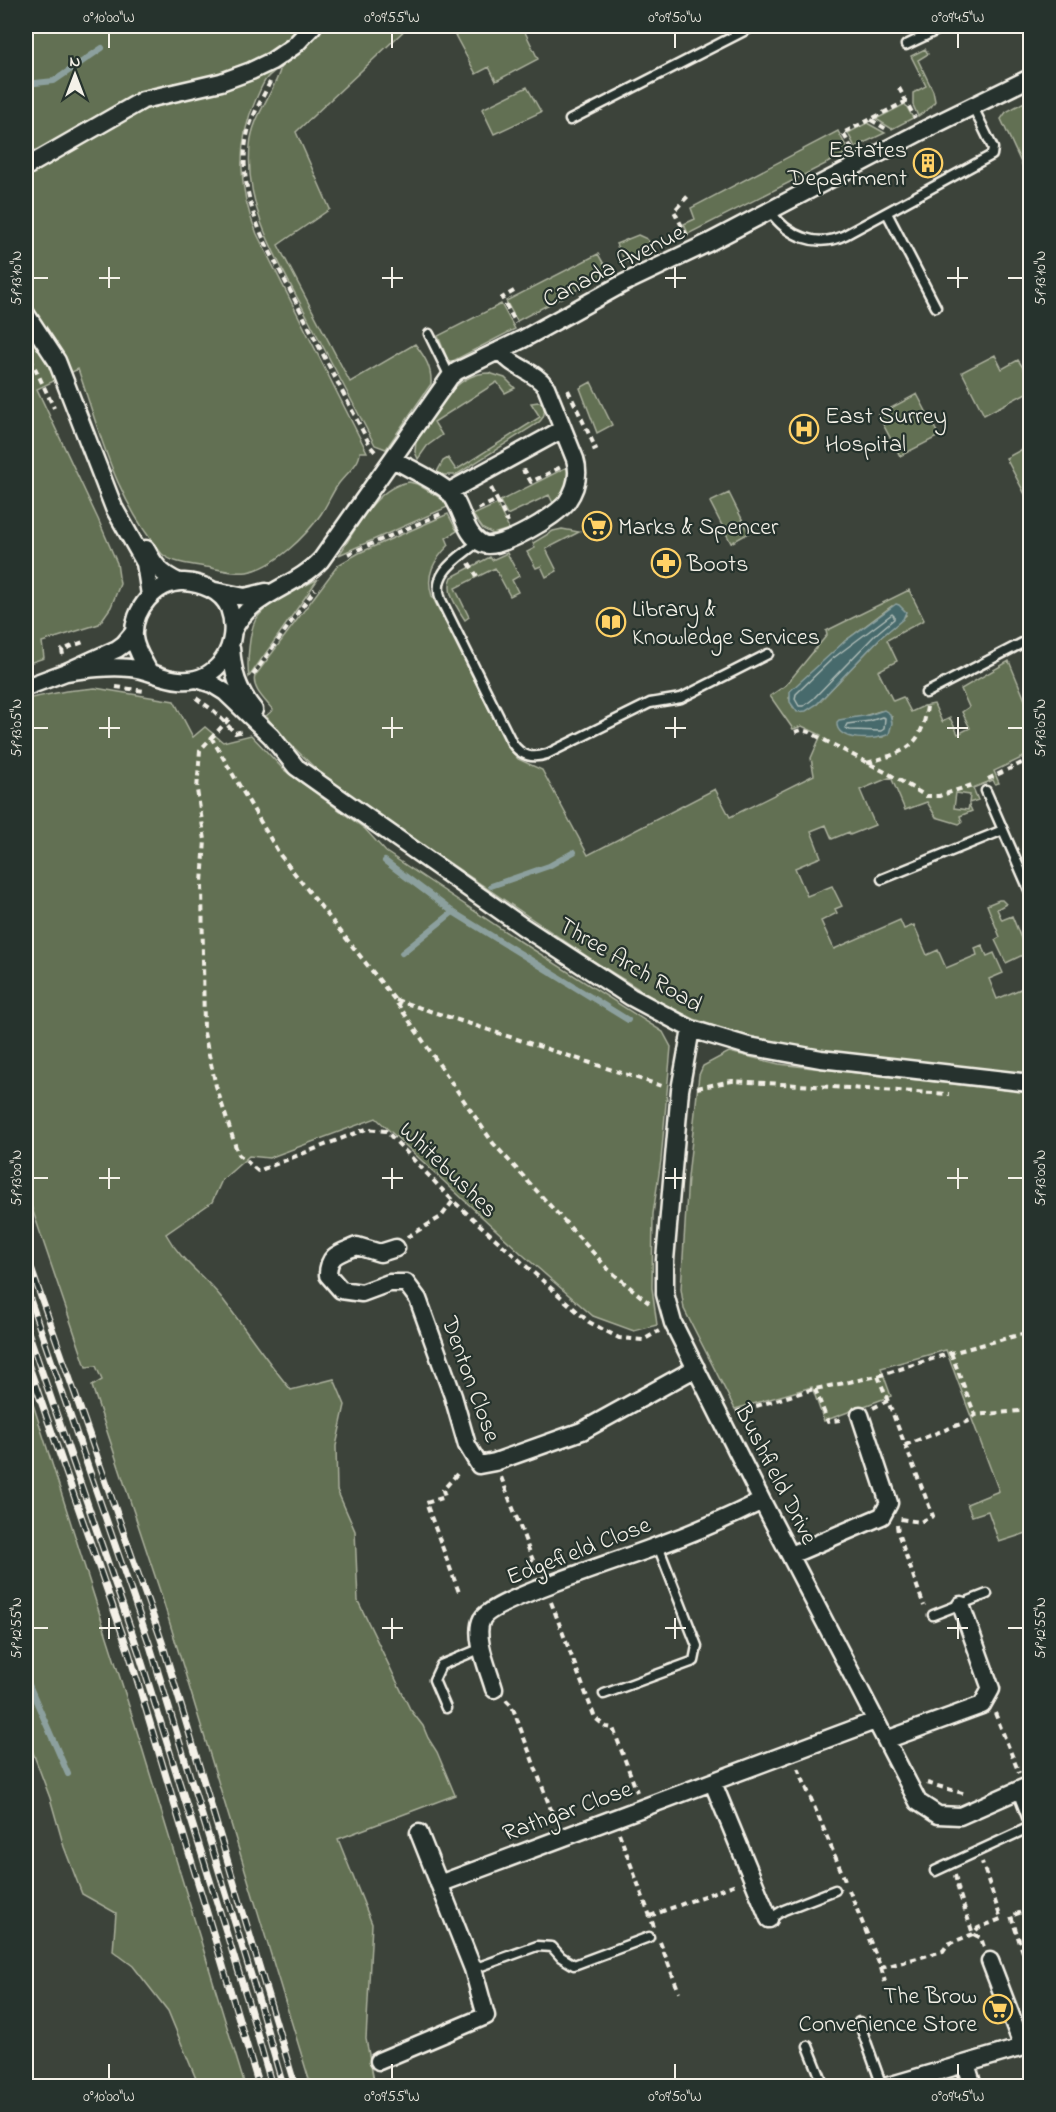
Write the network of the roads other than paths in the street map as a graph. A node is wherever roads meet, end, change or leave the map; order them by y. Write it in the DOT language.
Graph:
graph roads {
  1 [pos="313,26"];
  2 [pos="754,26"];
  3 [pos="946,26"];
  4 [pos="927,30"];
  5 [pos="906,45"];
  6 [pos="1030,78"];
  7 [pos="973,106"];
  8 [pos="570,120"];
  9 [pos="26,167"];
  10 [pos="770,211"];
  11 [pos="887,213"];
  12 [pos="936,307"];
  13 [pos="26,314"];
  14 [pos="429,334"];
  15 [pos="500,350"];
  16 [pos="450,377"];
  17 [pos="563,429"];
  18 [pos="391,461"];
  19 [pos="448,492"];
  20 [pos="114,508"];
  21 [pos="479,541"];
  22 [pos="292,581"];
  23 [pos="179,582"];
  24 [pos="213,590"];
  25 [pos="150,595"];
  26 [pos="134,632"];
  27 [pos="232,639"];
  28 [pos="1030,639"];
  29 [pos="768,654"];
  30 [pos="148,670"];
  31 [pos="66,672"];
  32 [pos="197,679"];
  33 [pos="26,687"];
  34 [pos="926,693"];
  35 [pos="271,736"];
  36 [pos="986,791"];
  37 [pos="1003,830"];
  38 [pos="882,879"];
  39 [pos="1030,892"];
  40 [pos="692,1029"];
  41 [pos="1030,1083"];
  42 [pos="396,1248"];
  43 [pos="696,1368"];
  44 [pos="860,1415"];
  45 [pos="762,1501"];
  46 [pos="658,1546"];
  47 [pos="791,1555"];
  48 [pos="987,1594"];
  49 [pos="961,1605"];
  50 [pos="933,1615"];
  51 [pos="482,1648"];
  52 [pos="494,1689"];
  53 [pos="604,1695"];
  54 [pos="446,1708"];
  55 [pos="874,1721"];
  56 [pos="886,1740"];
  57 [pos="713,1783"];
  58 [pos="1021,1784"];
  59 [pos="1030,1826"];
  60 [pos="419,1833"];
  61 [pos="935,1870"];
  62 [pos="439,1884"];
  63 [pos="835,1890"];
  64 [pos="769,1919"];
  65 [pos="649,1937"];
  66 [pos="990,1961"];
  67 [pos="473,1969"];
  68 [pos="859,2022"];
  69 [pos="808,2046"];
  70 [pos="1027,2046"];
  71 [pos="379,2061"];
  72 [pos="966,2064"];
  73 [pos="824,2086"];
  74 [pos="882,2086"];
  75 [pos="888,2086"];
  76 [pos="973,2086"];
  1 -- 9 [label="street"];
  2 -- 8 [label="lane"];
  3 -- 4 [label="lane"];
  4 -- 5 [label="lane"];
  6 -- 7 [label="street, Canada Avenue"];
  7 -- 10 [label="street, Canada Avenue"];
  7 -- 11 [label="lane"];
  10 -- 11 [label="lane"];
  10 -- 15 [label="street, Canada Avenue"];
  11 -- 12 [label="lane"];
  13 -- 20 [label="street"];
  14 -- 16 [label="lane"];
  15 -- 16 [label="street, Canada Avenue"];
  15 -- 17 [label="street"];
  16 -- 18 [label="street, Canada Avenue"];
  17 -- 19 [label="street"];
  17 -- 21 [label="street"];
  18 -- 19 [label="street"];
  18 -- 22 [label="street, Canada Avenue"];
  19 -- 21 [label="street"];
  20 -- 23 [label="street"];
  20 -- 25 [label="street"];
  21 -- 29 [label="lane"];
  22 -- 24 [label="street, Canada Avenue"];
  22 -- 27 [label="street, Canada Avenue"];
  23 -- 24 [label="street"];
  23 -- 25 [label="street"];
  24 -- 27 [label="street"];
  25 -- 26 [label="street"];
  26 -- 30 [label="street"];
  26 -- 31 [label="street"];
  27 -- 32 [label="street"];
  27 -- 35 [label="street, Three Arch Road"];
  28 -- 34 [label="lane"];
  30 -- 31 [label="street"];
  30 -- 32 [label="street"];
  31 -- 33 [label="street"];
  32 -- 35 [label="street, Three Arch Road"];
  35 -- 40 [label="street, Three Arch Road"];
  36 -- 37 [label="lane"];
  37 -- 38 [label="lane"];
  37 -- 39 [label="lane"];
  40 -- 41 [label="street, Three Arch Road"];
  40 -- 43 [label="street, Bushfield Drive"];
  42 -- 43 [label="street, Denton Close"];
  43 -- 45 [label="street, Bushfield Drive"];
  44 -- 47 [label="street"];
  45 -- 46 [label="street, Edgefield Close"];
  45 -- 47 [label="street, Bushfield Drive"];
  46 -- 51 [label="street, Edgefield Close"];
  46 -- 53 [label="lane"];
  47 -- 55 [label="street, Bushfield Drive"];
  48 -- 49 [label="lane"];
  49 -- 50 [label="lane"];
  49 -- 56 [label="street"];
  51 -- 52 [label="street, Edgefield Close"];
  51 -- 54 [label="lane"];
  55 -- 56 [label="street, Bushfield Drive"];
  55 -- 57 [label="street, Rathgar Close"];
  56 -- 58 [label="street, Bushfield Drive"];
  57 -- 62 [label="street, Rathgar Close"];
  57 -- 64 [label="street"];
  58 -- 59 [label="lane"];
  59 -- 61 [label="lane"];
  60 -- 62 [label="street"];
  62 -- 67 [label="street"];
  63 -- 64 [label="lane"];
  65 -- 67 [label="lane"];
  66 -- 70 [label="street"];
  67 -- 71 [label="street"];
  68 -- 74 [label="lane"];
  69 -- 73 [label="lane"];
  70 -- 72 [label="street"];
  72 -- 75 [label="street"];
  72 -- 76 [label="street"];
}
